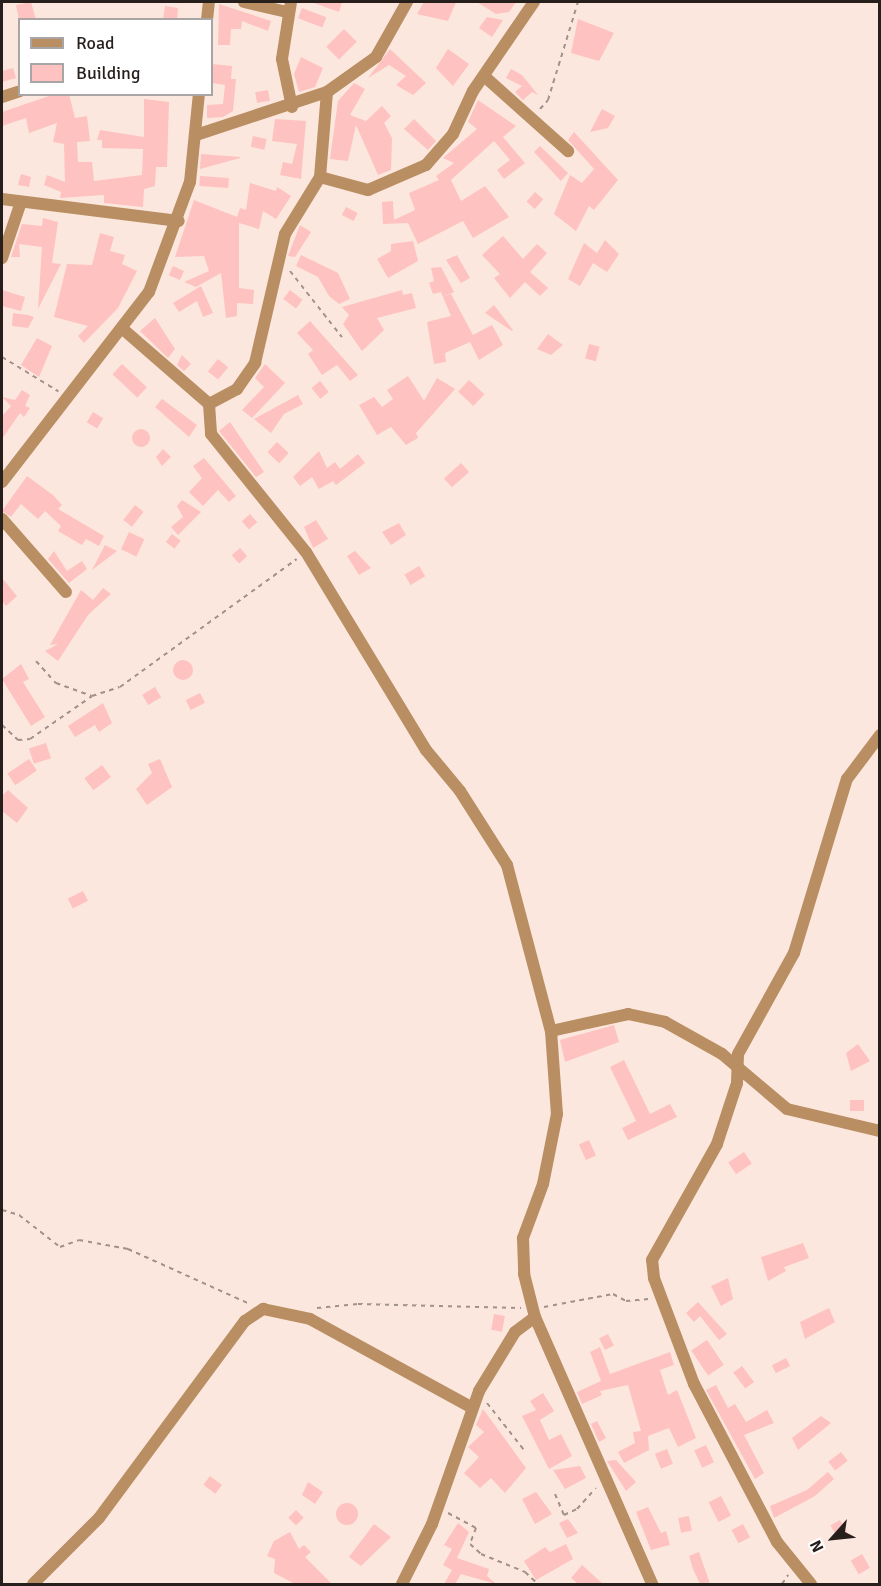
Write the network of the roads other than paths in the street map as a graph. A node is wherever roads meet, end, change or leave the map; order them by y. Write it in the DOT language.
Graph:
graph roads {
  1 [pos="209,2"];
  2 [pos="244,2"];
  3 [pos="407,2"];
  4 [pos="534,2"];
  5 [pos="289,7"];
  6 [pos="207,18"];
  7 [pos="484,76"];
  8 [pos="18,92"];
  9 [pos="327,92"];
  10 [pos="199,96"];
  11 [pos="2,97"];
  12 [pos="292,107"];
  13 [pos="196,135"];
  14 [pos="568,152"];
  15 [pos="320,177"];
  16 [pos="2,199"];
  17 [pos="21,202"];
  18 [pos="178,221"];
  19 [pos="2,258"];
  20 [pos="124,330"];
  21 [pos="209,404"];
  22 [pos="2,482"];
  23 [pos="2,519"];
  24 [pos="66,592"];
  25 [pos="879,735"];
  26 [pos="551,1031"];
  27 [pos="738,1068"];
  28 [pos="879,1131"];
  29 [pos="534,1311"];
  30 [pos="471,1407"];
  31 [pos="33,1584"];
  32 [pos="402,1584"];
  33 [pos="652,1584"];
  34 [pos="811,1584"];
  1 -- 6 [label="street"];
  2 -- 5 [label="street"];
  3 -- 9 [label="street"];
  4 -- 7 [label="street"];
  5 -- 12 [label="street"];
  7 -- 14 [label="street"];
  7 -- 15 [label="street"];
  8 -- 11 [label="street"];
  9 -- 12 [label="street"];
  9 -- 15 [label="street"];
  10 -- 13 [label="street"];
  12 -- 13 [label="street"];
  13 -- 18 [label="street"];
  15 -- 21 [label="street"];
  16 -- 17 [label="street"];
  17 -- 18 [label="street"];
  17 -- 19 [label="street"];
  18 -- 20 [label="street"];
  20 -- 21 [label="street"];
  20 -- 22 [label="street"];
  21 -- 26 [label="street"];
  23 -- 24 [label="street"];
  25 -- 27 [label="street"];
  26 -- 27 [label="street"];
  26 -- 29 [label="street"];
  27 -- 28 [label="street"];
  27 -- 34 [label="street"];
  29 -- 30 [label="street"];
  29 -- 33 [label="street"];
  30 -- 31 [label="street"];
  30 -- 32 [label="street"];
}
